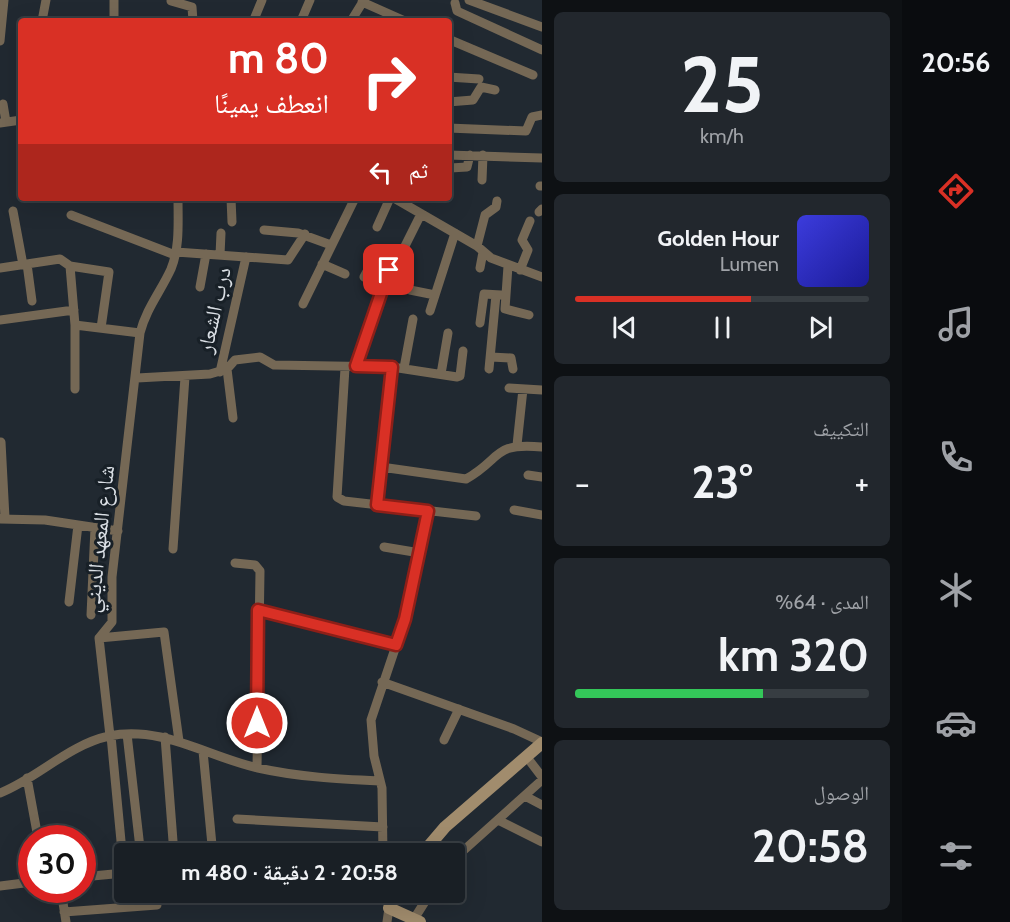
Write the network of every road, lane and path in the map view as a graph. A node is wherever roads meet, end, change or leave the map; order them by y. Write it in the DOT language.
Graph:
graph roads {
  1 [pos="4,0"];
  2 [pos="46,0"];
  3 [pos="114,0"];
  4 [pos="262,0"];
  5 [pos="310,0"];
  6 [pos="469,0"];
  7 [pos="171,1"];
  8 [pos="363,1"];
  9 [pos="453,1"];
  10 [pos="182,2"];
  11 [pos="43,18"];
  12 [pos="114,18"];
  13 [pos="193,18"];
  14 [pos="255,18"];
  15 [pos="302,18"];
  16 [pos="353,18"];
  17 [pos="399,18"];
  18 [pos="542,27"];
  19 [pos="0,41"];
  20 [pos="452,41"];
  21 [pos="542,50"];
  22 [pos="533,75"];
  23 [pos="452,77"];
  24 [pos="479,78"];
  25 [pos="495,90"];
  26 [pos="452,102"];
  27 [pos="3,104"];
  28 [pos="542,116"];
  29 [pos="18,120"];
  30 [pos="3,123"];
  31 [pos="452,128"];
  32 [pos="452,155"];
  33 [pos="470,155"];
  34 [pos="483,155"];
  35 [pos="542,158"];
  36 [pos="452,168"];
  37 [pos="482,180"];
  38 [pos="178,201"];
  39 [pos="231,201"];
  40 [pos="353,201"];
  41 [pos="390,201"];
  42 [pos="397,201"];
  43 [pos="497,201"];
  44 [pos="13,211"];
  45 [pos="421,214"];
  46 [pos="71,215"];
  47 [pos="530,221"];
  48 [pos="232,222"];
  49 [pos="377,227"];
  50 [pos="264,230"];
  51 [pos="455,233"];
  52 [pos="221,234"];
  53 [pos="305,234"];
  54 [pos="331,245"];
  55 [pos="480,249"];
  56 [pos="176,253"];
  57 [pos="206,254"];
  58 [pos="220,255"];
  59 [pos="246,257"];
  60 [pos="396,261"];
  61 [pos="322,264"];
  62 [pos="25,265"];
  63 [pos="70,266"];
  64 [pos="508,266"];
  65 [pos="0,268"];
  66 [pos="480,268"];
  67 [pos="520,270"];
  68 [pos="345,274"];
  69 [pos="542,276"];
  70 [pos="364,277"];
  71 [pos="200,287"];
  72 [pos="410,290"];
  73 [pos="435,295"];
  74 [pos="496,295"];
  75 [pos="506,296"];
  76 [pos="32,301"];
  77 [pos="303,304"];
  78 [pos="74,310"];
  79 [pos="430,311"];
  80 [pos="529,315"];
  81 [pos="0,320"];
  82 [pos="413,320"];
  83 [pos="480,323"];
  84 [pos="75,325"];
  85 [pos="101,328"];
  86 [pos="140,333"];
  87 [pos="448,333"];
  88 [pos="463,351"];
  89 [pos="490,357"];
  90 [pos="356,366"];
  91 [pos="392,367"];
  92 [pos="345,368"];
  93 [pos="404,368"];
  94 [pos="489,369"];
  95 [pos="513,369"];
  96 [pos="224,371"];
  97 [pos="441,374"];
  98 [pos="185,377"];
  99 [pos="136,378"];
  100 [pos="509,388"];
  101 [pos="75,389"];
  102 [pos="523,389"];
  103 [pos="542,390"];
  104 [pos="233,418"];
  105 [pos="1,442"];
  106 [pos="517,445"];
  107 [pos="542,447"];
  108 [pos="381,467"];
  109 [pos="528,475"];
  110 [pos="542,477"];
  111 [pos="377,505"];
  112 [pos="514,510"];
  113 [pos="428,511"];
  114 [pos="542,515"];
  115 [pos="476,516"];
  116 [pos="2,518"];
  117 [pos="78,525"];
  118 [pos="94,528"];
  119 [pos="118,531"];
  120 [pos="384,547"];
  121 [pos="173,549"];
  122 [pos="420,552"];
  123 [pos="235,563"];
  124 [pos="69,602"];
  125 [pos="258,610"];
  126 [pos="91,615"];
  127 [pos="99,638"];
  128 [pos="396,645"];
  129 [pos="382,682"];
  130 [pos="459,709"];
  131 [pos="127,734"];
  132 [pos="111,736"];
  133 [pos="165,737"];
  134 [pos="444,740"];
  135 [pos="179,741"];
  136 [pos="542,743"];
  137 [pos="203,751"];
  138 [pos="526,756"];
  139 [pos="257,768"];
  140 [pos="27,778"];
  141 [pos="542,778"];
  142 [pos="381,782"];
  143 [pos="0,793"];
  144 [pos="525,796"];
  145 [pos="542,805"];
  146 [pos="237,819"];
  147 [pos="498,820"];
  148 [pos="36,825"];
  149 [pos="383,827"];
  150 [pos="121,841"];
  151 [pos="542,842"];
  152 [pos="139,843"];
  153 [pos="173,843"];
  154 [pos="212,843"];
  155 [pos="383,843"];
  156 [pos="432,843"];
  157 [pos="465,849"];
  158 [pos="114,874"];
  159 [pos="96,876"];
  160 [pos="18,884"];
  161 [pos="0,886"];
  162 [pos="390,903"];
  163 [pos="397,903"];
  164 [pos="426,903"];
  165 [pos="158,905"];
  166 [pos="65,917"];
  167 [pos="417,921"];
  168 [pos="387,922"];
  1 -- 19 [label="street"];
  2 -- 11 [label="street"];
  3 -- 12 [label="street"];
  4 -- 14 [label="street"];
  5 -- 15 [label="street"];
  6 -- 18 [label="street"];
  7 -- 10 [label="street"];
  8 -- 16 [label="street"];
  8 -- 17 [label="street"];
  9 -- 21 [label="street"];
  10 -- 13 [label="street"];
  20 -- 22 [label="street"];
  23 -- 24 [label="street"];
  25 -- 26 [label="street"];
  27 -- 30 [label="street"];
  28 -- 31 [label="street"];
  29 -- 30 [label="street"];
  32 -- 33 [label="street"];
  33 -- 34 [label="street"];
  33 -- 36 [label="street"];
  34 -- 35 [label="street"];
  34 -- 37 [label="street"];
  38 -- 56 [label="street"];
  39 -- 48 [label="street"];
  40 -- 54 [label="street"];
  41 -- 49 [label="street"];
  42 -- 45 [label="street"];
  43 -- 55 [label="street"];
  44 -- 62 [label="street"];
  45 -- 51 [label="street"];
  45 -- 60 [label="street"];
  46 -- 56 [label="street, درب الشعار"];
  47 -- 67 [label="street"];
  50 -- 53 [label="street"];
  51 -- 55 [label="street"];
  51 -- 73 [label="street"];
  52 -- 58 [label="street"];
  53 -- 54 [label="street"];
  53 -- 59 [label="street, درب الشعار"];
  54 -- 61 [label="street"];
  55 -- 64 [label="street"];
  55 -- 66 [label="street"];
  56 -- 57 [label="street, درب الشعار"];
  56 -- 86 [label="street, شارع المعهد الديني"];
  57 -- 58 [label="street, درب الشعار"];
  57 -- 71 [label="street"];
  58 -- 59 [label="street, درب الشعار"];
  59 -- 96 [label="street, درب الشعار"];
  60 -- 70 [label="street"];
  60 -- 90 [label="street"];
  61 -- 68 [label="street"];
  61 -- 77 [label="street"];
  62 -- 63 [label="street"];
  62 -- 65 [label="street"];
  62 -- 76 [label="street"];
  63 -- 78 [label="street"];
  63 -- 85 [label="street"];
  64 -- 67 [label="street"];
  64 -- 75 [label="street"];
  67 -- 69 [label="street"];
  72 -- 73 [label="street"];
  73 -- 79 [label="street"];
  74 -- 75 [label="street"];
  74 -- 83 [label="street"];
  74 -- 89 [label="street"];
  75 -- 80 [label="street"];
  78 -- 81 [label="street"];
  78 -- 84 [label="street"];
  82 -- 93 [label="street"];
  84 -- 85 [label="street"];
  84 -- 101 [label="street"];
  85 -- 86 [label="street"];
  86 -- 99 [label="street, شارع المعهد الديني"];
  87 -- 97 [label="street"];
  88 -- 97 [label="street"];
  89 -- 94 [label="street"];
  89 -- 95 [label="street"];
  90 -- 91 [label="street"];
  90 -- 92 [label="street"];
  91 -- 93 [label="street"];
  91 -- 108 [label="street"];
  92 -- 96 [label="street"];
  92 -- 111 [label="street"];
  93 -- 97 [label="street"];
  96 -- 98 [label="street"];
  96 -- 104 [label="street, درب الشعار"];
  98 -- 99 [label="street"];
  98 -- 121 [label="street"];
  99 -- 119 [label="street, شارع المعهد الديني"];
  100 -- 102 [label="street"];
  102 -- 103 [label="street"];
  102 -- 106 [label="street"];
  105 -- 116 [label="street"];
  106 -- 107 [label="street"];
  106 -- 108 [label="street"];
  108 -- 111 [label="street"];
  109 -- 110 [label="street"];
  111 -- 113 [label="street"];
  112 -- 114 [label="street"];
  113 -- 115 [label="street"];
  113 -- 122 [label="street"];
  116 -- 117 [label="street"];
  117 -- 118 [label="street"];
  117 -- 124 [label="street"];
  118 -- 119 [label="street"];
  118 -- 126 [label="street"];
  119 -- 127 [label="street, شارع المعهد الديني"];
  120 -- 122 [label="street"];
  122 -- 128 [label="street"];
  123 -- 125 [label="street"];
  125 -- 128 [label="street"];
  125 -- 139 [label="street"];
  127 -- 132 [label="street, شارع المعهد الديني"];
  127 -- 135 [label="street"];
  128 -- 129 [label="street"];
  129 -- 130 [label="street"];
  129 -- 142 [label="street"];
  130 -- 134 [label="street"];
  130 -- 136 [label="street"];
  131 -- 132 [label="street"];
  131 -- 133 [label="street"];
  131 -- 152 [label="street"];
  132 -- 140 [label="street"];
  132 -- 150 [label="street, شارع المعهد الديني"];
  133 -- 135 [label="street"];
  133 -- 153 [label="street"];
  135 -- 137 [label="street"];
  136 -- 138 [label="street"];
  137 -- 139 [label="street"];
  137 -- 154 [label="street"];
  138 -- 141 [label="street"];
  138 -- 156 [label="street"];
  139 -- 142 [label="street"];
  140 -- 143 [label="street"];
  140 -- 148 [label="street"];
  141 -- 144 [label="street"];
  142 -- 149 [label="street"];
  144 -- 145 [label="street"];
  144 -- 147 [label="street"];
  146 -- 149 [label="street"];
  147 -- 151 [label="street"];
  147 -- 157 [label="street"];
  149 -- 155 [label="street"];
  158 -- 159 [label="street"];
  160 -- 161 [label="street"];
  162 -- 168 [label="street"];
  163 -- 167 [label="street"];
  164 -- 167 [label="street"];
  165 -- 166 [label="street"];
}
